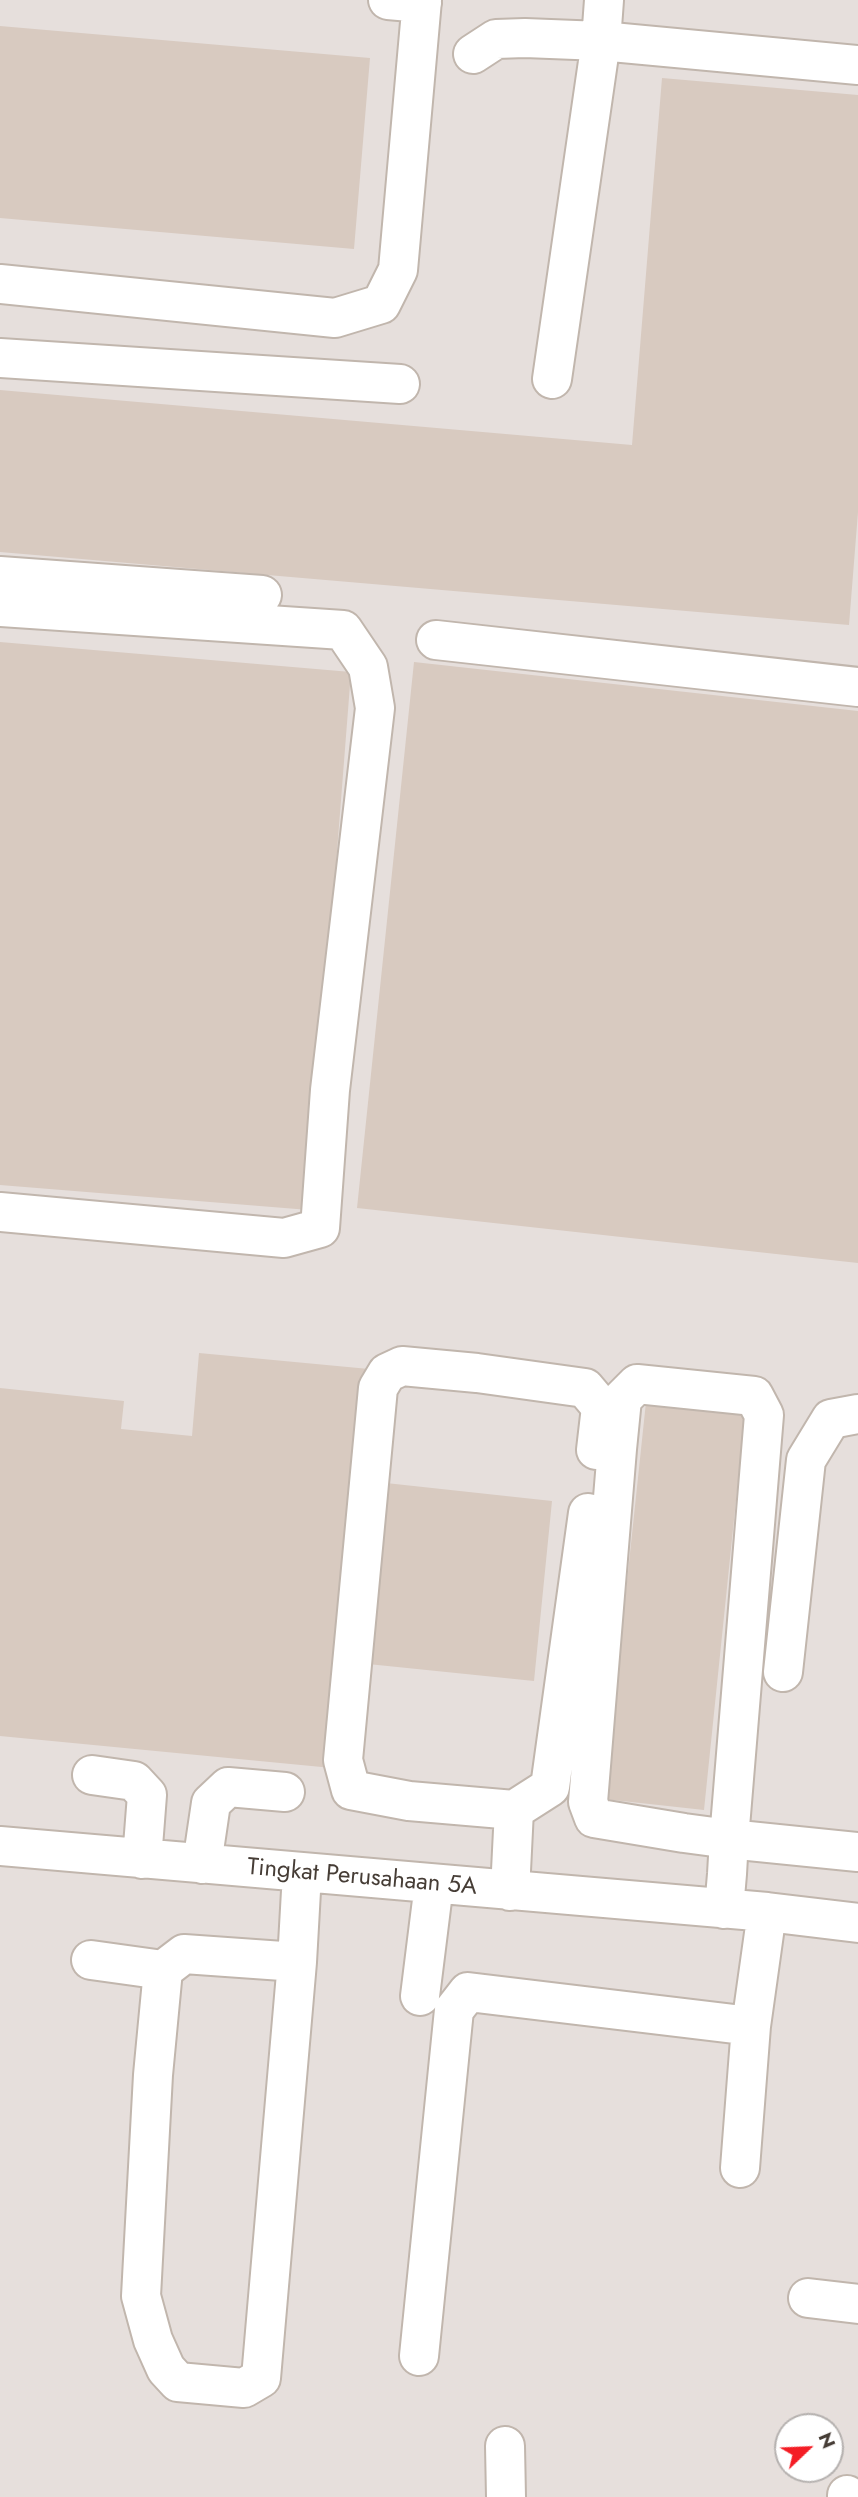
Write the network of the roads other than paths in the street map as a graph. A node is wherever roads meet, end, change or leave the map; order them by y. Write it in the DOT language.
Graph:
graph roads {
  1 [pos="604,0"];
  2 [pos="410,1"];
  3 [pos="601,41"];
  4 [pos="473,54"];
  5 [pos="858,65"];
  6 [pos="0,284"];
  7 [pos="0,358"];
  8 [pos="552,379"];
  9 [pos="400,384"];
  10 [pos="0,576"];
  11 [pos="262,595"];
  12 [pos="0,607"];
  13 [pos="436,640"];
  14 [pos="858,687"];
  15 [pos="0,1212"];
  16 [pos="858,1414"];
  17 [pos="783,1672"];
  18 [pos="92,1776"];
  19 [pos="285,1792"];
  20 [pos="514,1810"];
  21 [pos="729,1839"];
  22 [pos="0,1846"];
  23 [pos="858,1852"];
  24 [pos="142,1859"];
  25 [pos="202,1864"];
  26 [pos="302,1873"];
  27 [pos="434,1884"];
  28 [pos="510,1891"];
  29 [pos="724,1909"];
  30 [pos="767,1912"];
  31 [pos="858,1923"];
  32 [pos="91,1960"];
  33 [pos="297,1962"];
  34 [pos="163,1970"];
  35 [pos="420,1996"];
  36 [pos="751,2026"];
  37 [pos="740,2168"];
  38 [pos="808,2298"];
  39 [pos="858,2304"];
  40 [pos="419,2356"];
  41 [pos="505,2446"];
  42 [pos="506,2497"];
  1 -- 3 [label="street"];
  2 -- 6 [label="street"];
  3 -- 4 [label="street"];
  3 -- 5 [label="street"];
  3 -- 8 [label="street"];
  7 -- 9 [label="street"];
  10 -- 11 [label="street"];
  12 -- 15 [label="street"];
  13 -- 14 [label="street"];
  16 -- 17 [label="street"];
  18 -- 24 [label="street"];
  19 -- 25 [label="street"];
  20 -- 20 [label="street"];
  20 -- 28 [label="street"];
  21 -- 21 [label="street"];
  21 -- 23 [label="street"];
  21 -- 29 [label="street"];
  22 -- 24 [label="street, Tingkat Perusahaan 5A"];
  24 -- 25 [label="street, Tingkat Perusahaan 5A"];
  25 -- 26 [label="street, Tingkat Perusahaan 5A"];
  26 -- 27 [label="street, Tingkat Perusahaan 5A"];
  26 -- 33 [label="street"];
  27 -- 28 [label="street, Tingkat Perusahaan 5A"];
  27 -- 35 [label="street"];
  28 -- 29 [label="street, Tingkat Perusahaan 5A"];
  29 -- 30 [label="street, Tingkat Perusahaan 5A"];
  30 -- 31 [label="street, Tingkat Perusahaan 5A"];
  30 -- 36 [label="street"];
  32 -- 34 [label="street"];
  33 -- 34 [label="street"];
  33 -- 34 [label="street"];
  36 -- 37 [label="street"];
  36 -- 40 [label="street"];
  38 -- 39 [label="street"];
  41 -- 42 [label="street"];
}
